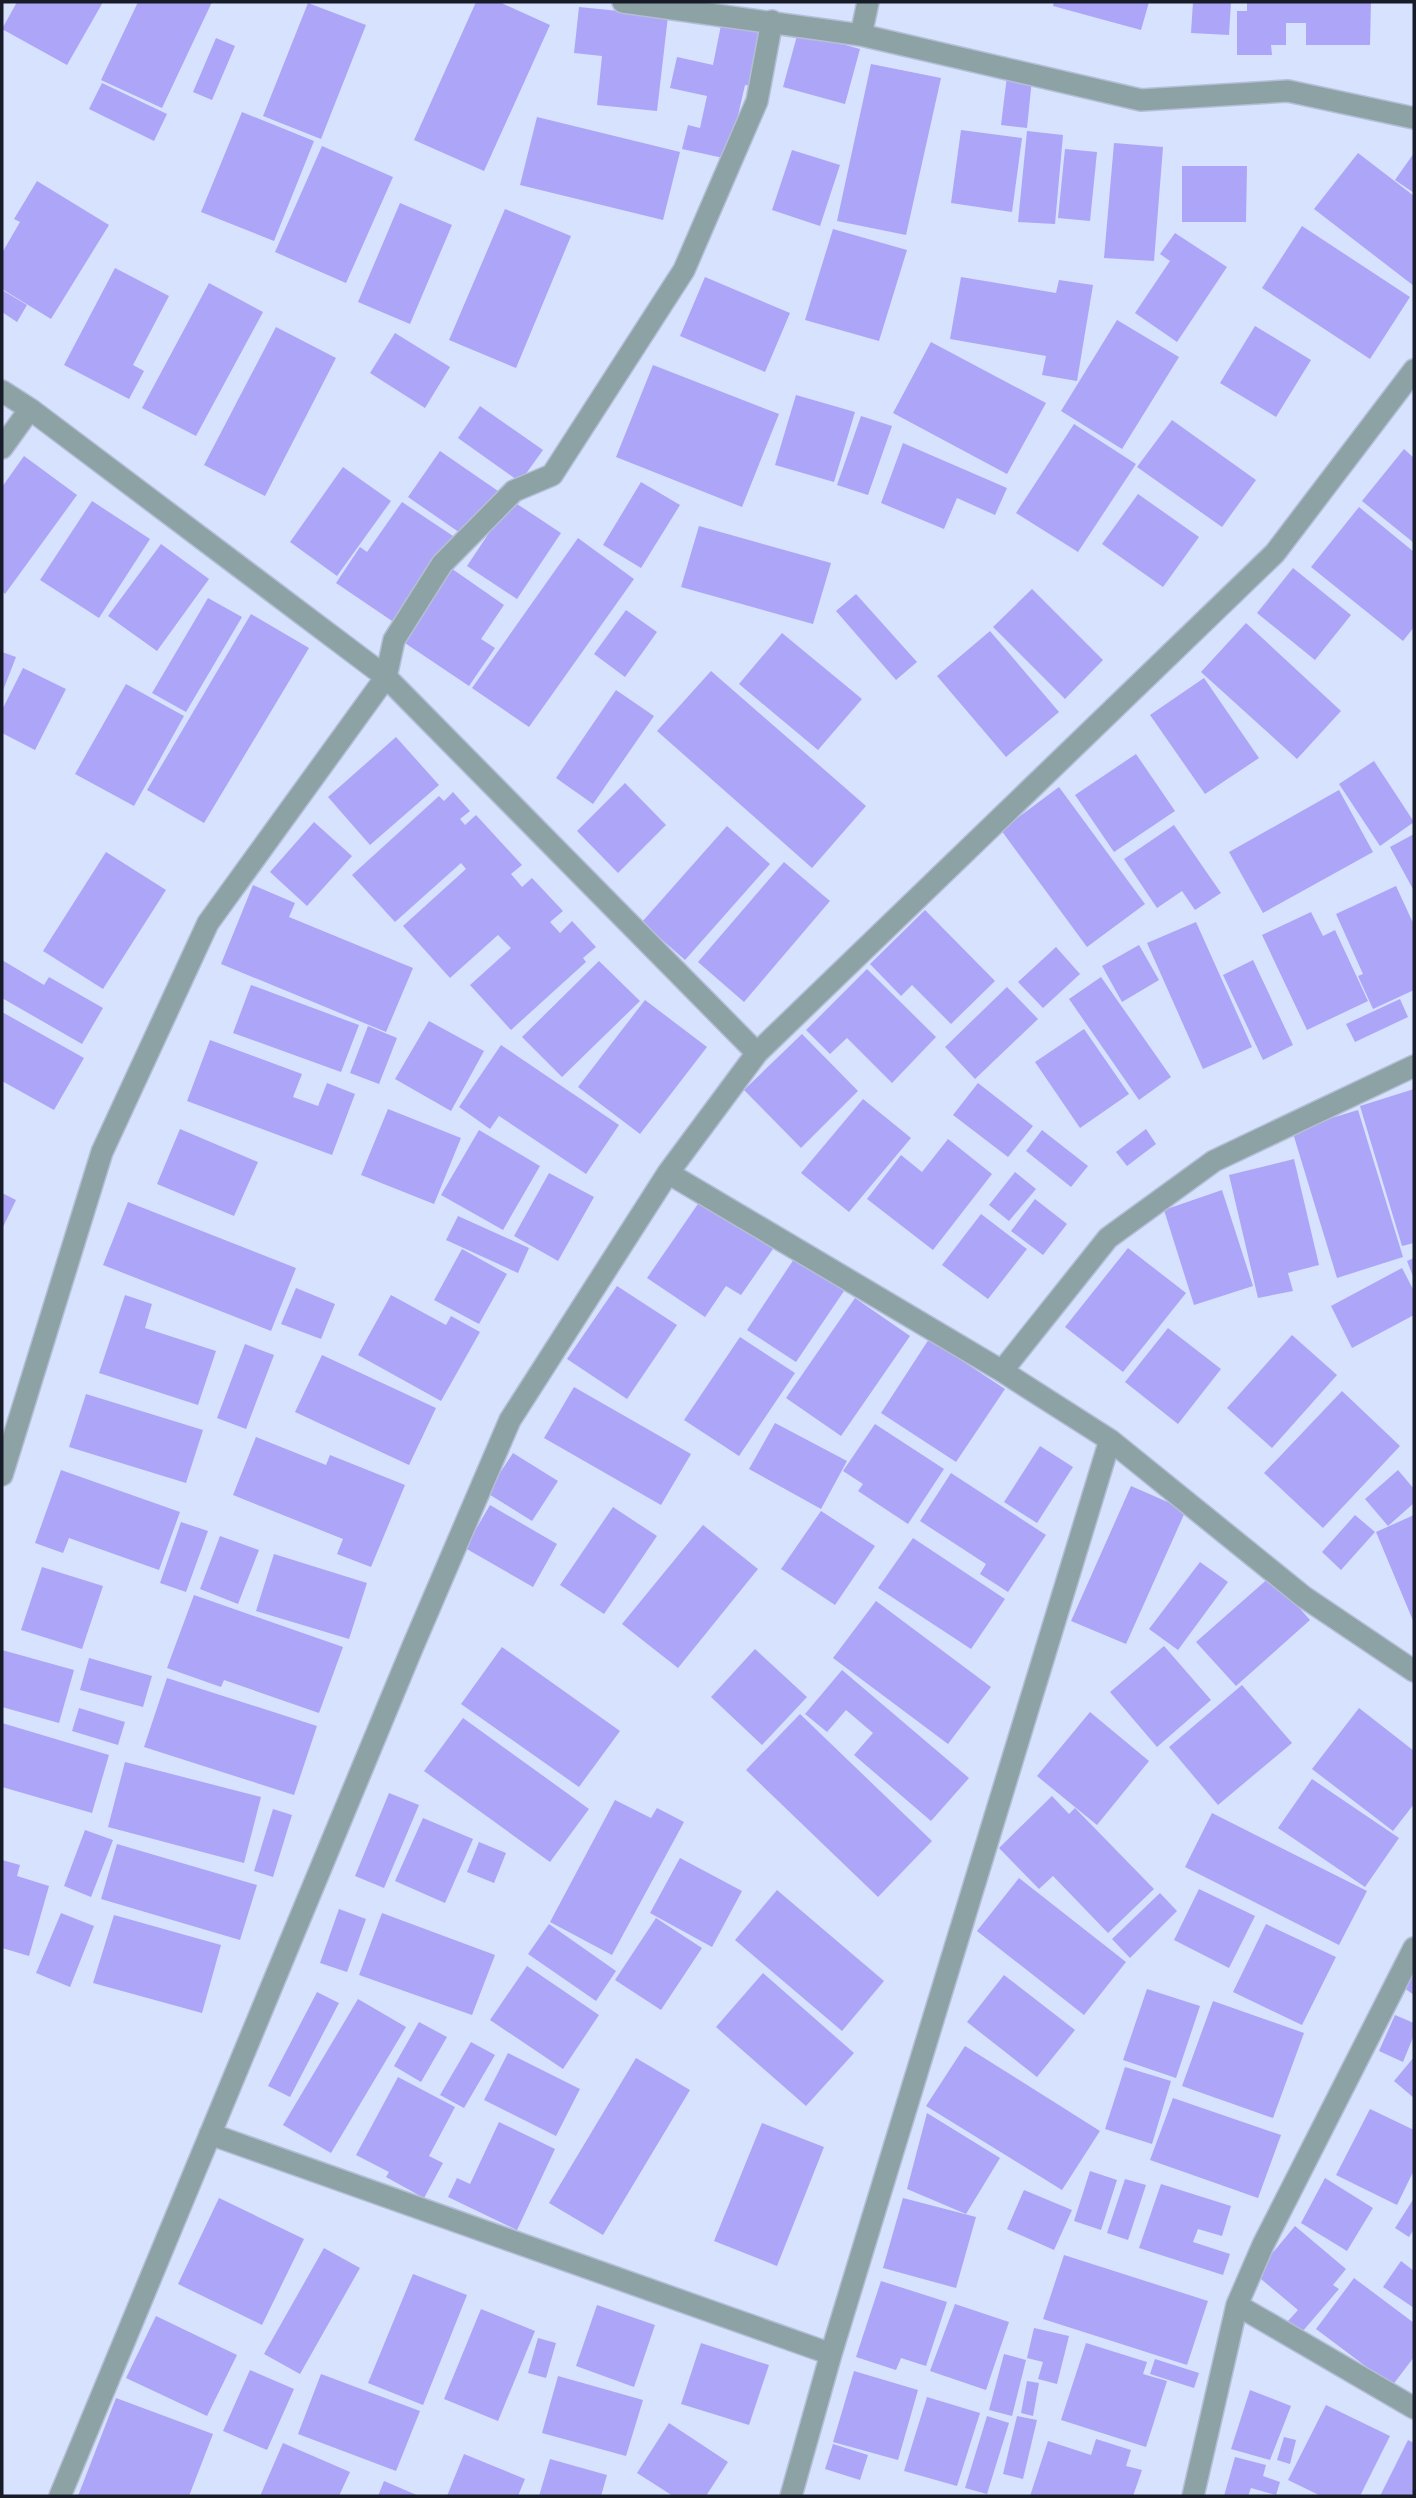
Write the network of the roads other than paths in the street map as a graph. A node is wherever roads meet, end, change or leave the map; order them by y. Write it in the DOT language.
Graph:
graph roads {
  1 [pos="623,2"];
  2 [pos="868,2"];
  3 [pos="772,21"];
  4 [pos="861,35"];
  5 [pos="1414,118"];
  6 [pos="1414,370"];
  7 [pos="2,391"];
  8 [pos="30,409"];
  9 [pos="2,448"];
  10 [pos="386,677"];
  11 [pos="757,1053"];
  12 [pos="1414,1066"];
  13 [pos="668,1173"];
  14 [pos="1002,1371"];
  15 [pos="1110,1440"];
  16 [pos="2,1475"];
  17 [pos="1414,1671"];
  18 [pos="1414,1948"];
  19 [pos="209,2134"];
  20 [pos="1237,2305"];
  21 [pos="831,2354"];
  22 [pos="1414,2408"];
  23 [pos="60,2496"];
  24 [pos="791,2496"];
  25 [pos="1194,2496"];
  1 -- 3 [label="street"];
  2 -- 4 [label="street"];
  3 -- 4 [label="street"];
  3 -- 10 [label="street"];
  4 -- 5 [label="street"];
  6 -- 11 [label="street"];
  7 -- 8 [label="street"];
  8 -- 9 [label="street"];
  8 -- 10 [label="street"];
  10 -- 11 [label="street"];
  10 -- 16 [label="street"];
  11 -- 13 [label="street"];
  12 -- 14 [label="street"];
  13 -- 14 [label="street"];
  13 -- 19 [label="street"];
  14 -- 15 [label="street"];
  15 -- 17 [label="street"];
  15 -- 21 [label="street"];
  18 -- 20 [label="street"];
  19 -- 21 [label="street"];
  19 -- 23 [label="street"];
  20 -- 22 [label="street"];
  20 -- 25 [label="street"];
  21 -- 24 [label="street"];
}
